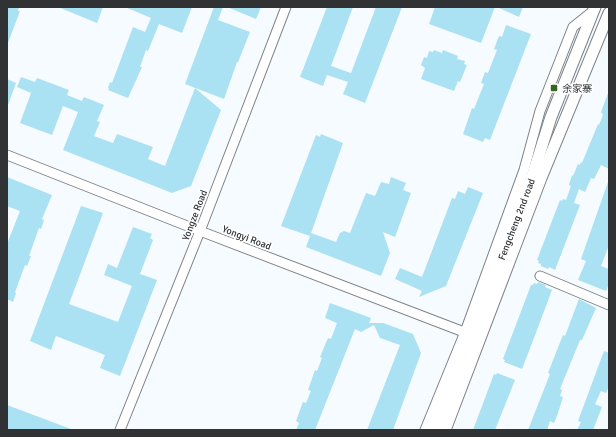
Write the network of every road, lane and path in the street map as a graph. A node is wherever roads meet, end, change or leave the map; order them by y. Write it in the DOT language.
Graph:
graph roads {
  1 [pos="286,7"];
  2 [pos="594,9"];
  3 [pos="609,13"];
  4 [pos="7,155"];
  5 [pos="200,231"];
  6 [pos="540,276"];
  7 [pos="609,305"];
  8 [pos="473,335"];
  9 [pos="120,430"];
  10 [pos="426,430"];
  11 [pos="435,430"];
  12 [pos="445,430"];
  1 -- 5 [label="street, Yongze Road"];
  2 -- 8 [label="main road, Fengcheng 2nd road"];
  3 -- 8 [label="main road, Fengcheng 2nd road"];
  4 -- 5 [label="street, Yongyi Road"];
  5 -- 8 [label="street, Yongyi Road"];
  5 -- 9 [label="street, Yongze Road"];
  6 -- 7 [label="street"];
  8 -- 10 [label="street"];
  8 -- 11 [label="main road, Fengcheng 2nd road"];
  8 -- 12 [label="main road, Fengcheng 2nd road"];
}
